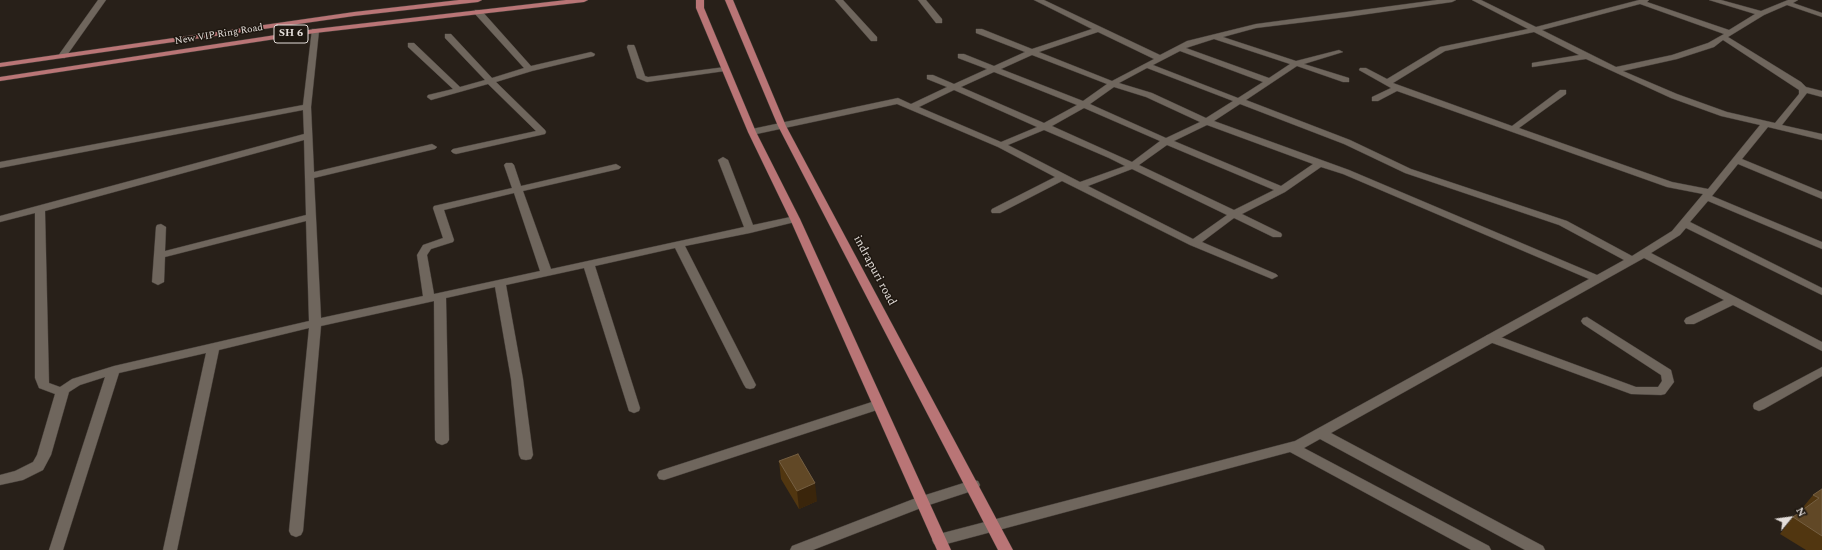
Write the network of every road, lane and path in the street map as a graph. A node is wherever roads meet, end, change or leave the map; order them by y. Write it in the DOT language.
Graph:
graph roads {
  1 [pos="102,0"];
  2 [pos="478,0"];
  3 [pos="584,0"];
  4 [pos="700,0"];
  5 [pos="729,0"];
  6 [pos="839,0"];
  7 [pos="922,0"];
  8 [pos="1038,0"];
  9 [pos="1452,0"];
  10 [pos="1476,0"];
  11 [pos="1713,0"];
  12 [pos="1433,1"];
  13 [pos="1643,1"];
  14 [pos="1790,2"];
  15 [pos="478,12"];
  16 [pos="1761,13"];
  17 [pos="1822,15"];
  18 [pos="938,20"];
  19 [pos="1098,29"];
  20 [pos="1534,30"];
  21 [pos="315,31"];
  22 [pos="979,31"];
  23 [pos="1726,35"];
  24 [pos="448,36"];
  25 [pos="1215,36"];
  26 [pos="874,39"];
  27 [pos="411,45"];
  28 [pos="631,47"];
  29 [pos="1179,48"];
  30 [pos="1032,52"];
  31 [pos="1338,52"];
  32 [pos="591,54"];
  33 [pos="62,56"];
  34 [pos="961,56"];
  35 [pos="1587,56"];
  36 [pos="1159,58"];
  37 [pos="1297,64"];
  38 [pos="0,65"];
  39 [pos="1146,65"];
  40 [pos="1535,65"];
  41 [pos="529,69"];
  42 [pos="725,69"];
  43 [pos="994,69"];
  44 [pos="1363,70"];
  45 [pos="1614,70"];
  46 [pos="930,76"];
  47 [pos="0,79"];
  48 [pos="1346,80"];
  49 [pos="490,81"];
  50 [pos="1269,81"];
  51 [pos="1387,83"];
  52 [pos="1113,84"];
  53 [pos="955,87"];
  54 [pos="1397,88"];
  55 [pos="1803,89"];
  56 [pos="459,90"];
  57 [pos="1563,92"];
  58 [pos="1822,94"];
  59 [pos="431,98"];
  60 [pos="1375,99"];
  61 [pos="1238,101"];
  62 [pos="1084,104"];
  63 [pos="307,107"];
  64 [pos="911,107"];
  65 [pos="1207,122"];
  66 [pos="1772,125"];
  67 [pos="782,126"];
  68 [pos="1046,126"];
  69 [pos="1512,130"];
  70 [pos="752,132"];
  71 [pos="308,136"];
  72 [pos="1822,137"];
  73 [pos="1166,141"];
  74 [pos="1001,145"];
  75 [pos="432,147"];
  76 [pos="456,151"];
  77 [pos="723,160"];
  78 [pos="1737,160"];
  79 [pos="1320,163"];
  80 [pos="0,165"];
  81 [pos="509,165"];
  82 [pos="1132,166"];
  83 [pos="616,167"];
  84 [pos="310,176"];
  85 [pos="1062,177"];
  86 [pos="1080,186"];
  87 [pos="517,189"];
  88 [pos="1282,190"];
  89 [pos="1708,194"];
  90 [pos="1822,196"];
  91 [pos="40,209"];
  92 [pos="996,211"];
  93 [pos="1234,214"];
  94 [pos="311,217"];
  95 [pos="0,219"];
  96 [pos="795,219"];
  97 [pos="1684,223"];
  98 [pos="161,227"];
  99 [pos="750,230"];
  100 [pos="1277,235"];
  101 [pos="1194,243"];
  102 [pos="679,245"];
  103 [pos="1822,246"];
  104 [pos="1643,253"];
  105 [pos="160,255"];
  106 [pos="1632,260"];
  107 [pos="589,264"];
  108 [pos="547,274"];
  109 [pos="1272,276"];
  110 [pos="1598,279"];
  111 [pos="158,282"];
  112 [pos="500,284"];
  113 [pos="1822,292"];
  114 [pos="434,298"];
  115 [pos="1733,300"];
  116 [pos="1587,321"];
  117 [pos="1690,321"];
  118 [pos="315,323"];
  119 [pos="1491,338"];
  120 [pos="214,347"];
  121 [pos="1822,347"];
  122 [pos="114,370"];
  123 [pos="1822,371"];
  124 [pos="750,385"];
  125 [pos="64,392"];
  126 [pos="878,405"];
  127 [pos="1759,406"];
  128 [pos="634,408"];
  129 [pos="1320,433"];
  130 [pos="442,440"];
  131 [pos="1291,447"];
  132 [pos="526,455"];
  133 [pos="664,475"];
  134 [pos="0,480"];
  135 [pos="972,485"];
  136 [pos="921,502"];
  137 [pos="994,525"];
  138 [pos="296,531"];
  139 [pos="941,545"];
  140 [pos="56,550"];
  141 [pos="170,550"];
  142 [pos="797,550"];
  143 [pos="1006,550"];
  144 [pos="1484,550"];
  145 [pos="1538,550"];
  1 -- 33 [label="street"];
  2 -- 33 [label="main road, New VIP Ring Road / SH 6"];
  3 -- 15 [label="main road, New VIP Ring Road / SH 6"];
  4 -- 42 [label="main road"];
  5 -- 67 [label="main road, indrapuri road"];
  6 -- 26 [label="street"];
  7 -- 18 [label="street"];
  8 -- 19 [label="street"];
  9 -- 12 [label="street"];
  10 -- 20 [label="street"];
  11 -- 16 [label="street"];
  12 -- 25 [label="street"];
  13 -- 20 [label="street"];
  13 -- 23 [label="street"];
  14 -- 16 [label="street"];
  14 -- 17 [label="street"];
  15 -- 21 [label="main road, New VIP Ring Road / SH 6"];
  15 -- 41 [label="street"];
  16 -- 23 [label="street"];
  19 -- 30 [label="street"];
  19 -- 36 [label="street"];
  20 -- 35 [label="street"];
  20 -- 51 [label="street"];
  21 -- 47 [label="main road, New VIP Ring Road / SH 6"];
  21 -- 63 [label="street"];
  22 -- 30 [label="street"];
  23 -- 45 [label="street"];
  23 -- 55 [label="street"];
  24 -- 49 [label="street"];
  25 -- 29 [label="street"];
  25 -- 37 [label="street"];
  27 -- 56 [label="street"];
  28 -- 42 [label="street"];
  29 -- 36 [label="street"];
  29 -- 50 [label="street"];
  30 -- 43 [label="street"];
  30 -- 52 [label="street"];
  31 -- 37 [label="street"];
  32 -- 41 [label="street"];
  33 -- 38 [label="main road, New VIP Ring Road / SH 6"];
  34 -- 43 [label="street"];
  35 -- 40 [label="street"];
  35 -- 45 [label="street"];
  36 -- 39 [label="street"];
  37 -- 48 [label="street"];
  37 -- 50 [label="street"];
  39 -- 52 [label="street"];
  39 -- 61 [label="street"];
  41 -- 49 [label="street"];
  42 -- 70 [label="main road"];
  43 -- 53 [label="street"];
  43 -- 62 [label="street"];
  44 -- 51 [label="street"];
  45 -- 66 [label="street"];
  46 -- 53 [label="street"];
  49 -- 56 [label="street"];
  49 -- 76 [label="street"];
  50 -- 61 [label="street"];
  51 -- 54 [label="street"];
  52 -- 62 [label="street"];
  52 -- 65 [label="street"];
  53 -- 64 [label="street"];
  53 -- 68 [label="street"];
  54 -- 60 [label="street"];
  54 -- 69 [label="street"];
  55 -- 58 [label="street"];
  55 -- 66 [label="street"];
  56 -- 59 [label="street"];
  57 -- 69 [label="street"];
  61 -- 65 [label="street"];
  61 -- 106 [label="street"];
  62 -- 68 [label="street"];
  62 -- 73 [label="street"];
  63 -- 71 [label="street"];
  63 -- 80 [label="street"];
  64 -- 67 [label="street"];
  64 -- 74 [label="street"];
  65 -- 73 [label="street"];
  65 -- 79 [label="street"];
  66 -- 72 [label="street"];
  66 -- 78 [label="street"];
  67 -- 70 [label="street"];
  67 -- 135 [label="main road, indrapuri road"];
  68 -- 74 [label="street"];
  68 -- 82 [label="street"];
  69 -- 89 [label="street"];
  70 -- 96 [label="main road"];
  71 -- 84 [label="street"];
  71 -- 91 [label="street"];
  73 -- 82 [label="street"];
  73 -- 88 [label="street"];
  74 -- 85 [label="street"];
  75 -- 84 [label="street"];
  77 -- 99 [label="street"];
  78 -- 89 [label="street"];
  78 -- 90 [label="street"];
  79 -- 88 [label="street"];
  79 -- 110 [label="street"];
  81 -- 87 [label="street"];
  82 -- 86 [label="street"];
  82 -- 93 [label="street"];
  83 -- 87 [label="street"];
  84 -- 94 [label="street"];
  85 -- 86 [label="street"];
  85 -- 92 [label="street"];
  86 -- 101 [label="street"];
  87 -- 108 [label="street"];
  87 -- 114 [label="street"];
  88 -- 93 [label="street"];
  89 -- 97 [label="street"];
  89 -- 103 [label="street"];
  91 -- 95 [label="street"];
  91 -- 125 [label="street"];
  93 -- 100 [label="street"];
  93 -- 101 [label="street"];
  94 -- 105 [label="street"];
  94 -- 118 [label="street"];
  96 -- 99 [label="street"];
  96 -- 126 [label="main road"];
  97 -- 104 [label="street"];
  97 -- 113 [label="street"];
  98 -- 105 [label="street"];
  99 -- 102 [label="street"];
  101 -- 109 [label="street"];
  102 -- 107 [label="street"];
  102 -- 124 [label="street"];
  104 -- 106 [label="street"];
  104 -- 115 [label="street"];
  105 -- 111 [label="street"];
  106 -- 110 [label="street"];
  107 -- 108 [label="street"];
  107 -- 128 [label="street"];
  108 -- 112 [label="street"];
  110 -- 119 [label="street"];
  112 -- 114 [label="street"];
  112 -- 132 [label="street"];
  114 -- 118 [label="street"];
  114 -- 130 [label="street"];
  115 -- 117 [label="street"];
  115 -- 121 [label="street"];
  116 -- 119 [label="street"];
  118 -- 120 [label="street"];
  118 -- 138 [label="street"];
  119 -- 129 [label="street"];
  120 -- 122 [label="street"];
  120 -- 141 [label="street"];
  122 -- 125 [label="street"];
  122 -- 140 [label="street"];
  123 -- 127 [label="street"];
  125 -- 134 [label="street"];
  126 -- 133 [label="street"];
  126 -- 136 [label="main road"];
  129 -- 131 [label="street"];
  129 -- 145 [label="street"];
  131 -- 137 [label="street"];
  131 -- 144 [label="street"];
  135 -- 136 [label="street"];
  135 -- 137 [label="main road, indrapuri road"];
  136 -- 139 [label="main road"];
  136 -- 142 [label="street"];
  137 -- 139 [label="street"];
  137 -- 143 [label="main road, indrapuri road"];
}
